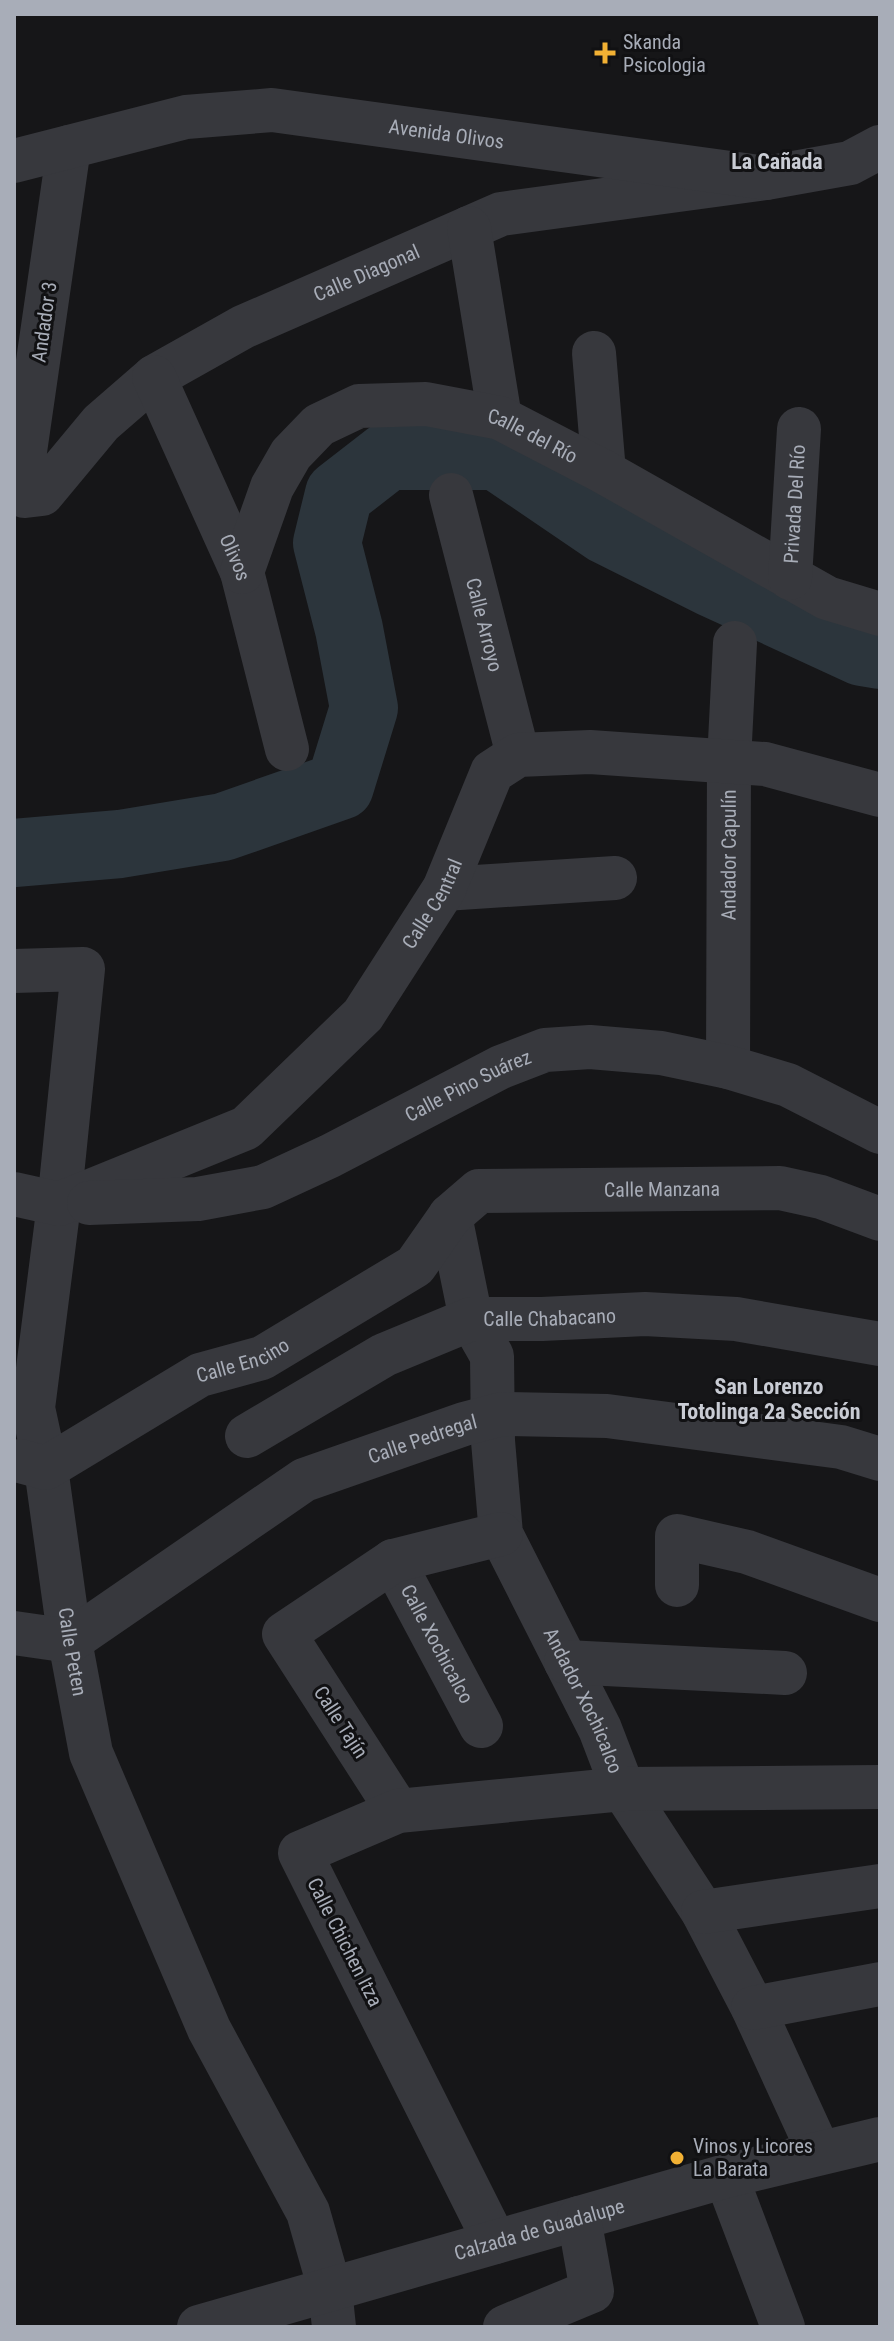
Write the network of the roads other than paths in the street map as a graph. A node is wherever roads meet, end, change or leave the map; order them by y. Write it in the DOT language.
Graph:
graph roads {
  1 [pos="69,147"];
  2 [pos="880,147"];
  3 [pos="14,161"];
  4 [pos="766,178"];
  5 [pos="469,228"];
  6 [pos="594,353"];
  7 [pos="154,377"];
  8 [pos="500,418"];
  9 [pos="799,429"];
  10 [pos="604,472"];
  11 [pos="451,495"];
  12 [pos="25,496"];
  13 [pos="242,572"];
  14 [pos="790,578"];
  15 [pos="880,614"];
  16 [pos="735,643"];
  17 [pos="287,749"];
  18 [pos="518,755"];
  19 [pos="729,761"];
  20 [pos="880,795"];
  21 [pos="615,878"];
  22 [pos="444,889"];
  23 [pos="14,971"];
  24 [pos="728,1067"];
  25 [pos="880,1132"];
  26 [pos="14,1194"];
  27 [pos="59,1204"];
  28 [pos="450,1216"];
  29 [pos="880,1219"];
  30 [pos="471,1319"];
  31 [pos="880,1344"];
  32 [pos="493,1417"];
  33 [pos="247,1436"];
  34 [pos="880,1459"];
  35 [pos="30,1464"];
  36 [pos="501,1534"];
  37 [pos="393,1561"];
  38 [pos="677,1585"];
  39 [pos="880,1600"];
  40 [pos="14,1633"];
  41 [pos="70,1641"];
  42 [pos="566,1662"];
  43 [pos="785,1673"];
  44 [pos="481,1726"];
  45 [pos="880,1787"];
  46 [pos="623,1789"];
  47 [pos="398,1811"];
  48 [pos="880,1886"];
  49 [pos="703,1912"];
  50 [pos="880,1984"];
  51 [pos="753,2008"];
  52 [pos="880,2139"];
  53 [pos="819,2152"];
  54 [pos="726,2176"];
  55 [pos="579,2218"];
  56 [pos="495,2242"];
  57 [pos="332,2308"];
  58 [pos="199,2327"];
  59 [pos="505,2327"];
  60 [pos="783,2327"];
  1 -- 3 [label="street, Avenida Olivos"];
  1 -- 4 [label="street, Avenida Olivos"];
  1 -- 12 [label="street, Andador 3"];
  2 -- 4 [label="street, Avenida Olivos"];
  4 -- 5 [label="street, Calle Diagonal"];
  5 -- 7 [label="street, Calle Diagonal"];
  5 -- 8 [label="street"];
  6 -- 10 [label="street"];
  7 -- 12 [label="street, Calle Diagonal"];
  7 -- 13 [label="street, Olivos"];
  8 -- 10 [label="street, Calle del Río"];
  8 -- 13 [label="street, Calle del Río"];
  9 -- 14 [label="street, Privada Del Río"];
  10 -- 14 [label="street, Calle del Río"];
  11 -- 18 [label="street, Calle Arroyo"];
  13 -- 17 [label="street, Olivos"];
  14 -- 15 [label="street, Calle del Río"];
  16 -- 19 [label="street, Andador Capulín"];
  18 -- 19 [label="street"];
  18 -- 22 [label="street, Calle Central"];
  19 -- 20 [label="street"];
  19 -- 24 [label="street, Andador Capulín"];
  21 -- 22 [label="street"];
  22 -- 27 [label="street, Calle Central"];
  23 -- 27 [label="street, Calle Peten"];
  24 -- 25 [label="street, Calle Pino Suárez"];
  24 -- 27 [label="street, Calle Pino Suárez"];
  26 -- 27 [label="street"];
  27 -- 35 [label="street, Calle Peten"];
  28 -- 29 [label="street, Calle Manzana"];
  28 -- 30 [label="street, Andador Xochicalco"];
  28 -- 35 [label="street, Calle Encino"];
  30 -- 31 [label="street, Calle Chabacano"];
  30 -- 32 [label="street, Andador Xochicalco"];
  30 -- 33 [label="street, Calle Chabacano"];
  32 -- 34 [label="street, Calle Pedregal"];
  32 -- 36 [label="street, Andador Xochicalco"];
  32 -- 41 [label="street, Calle Pedregal"];
  35 -- 41 [label="street, Calle Peten"];
  36 -- 37 [label="street"];
  36 -- 42 [label="street, Andador Xochicalco"];
  37 -- 44 [label="street, Calle Xochicalco"];
  37 -- 47 [label="street, Calle Tajín"];
  38 -- 39 [label="street"];
  40 -- 41 [label="street"];
  41 -- 57 [label="street, Calle Peten"];
  42 -- 43 [label="street"];
  42 -- 46 [label="street, Andador Xochicalco"];
  45 -- 46 [label="street, Calle Chichen Itza"];
  46 -- 47 [label="street, Calle Chichen Itza"];
  46 -- 49 [label="street, Andador Xochicalco"];
  47 -- 56 [label="street, Calle Chichen Itza"];
  48 -- 49 [label="street"];
  49 -- 51 [label="street, Andador Xochicalco"];
  50 -- 51 [label="street"];
  51 -- 53 [label="street, Andador Xochicalco"];
  52 -- 53 [label="street, Calzada de Guadalupe"];
  53 -- 54 [label="street, Calzada de Guadalupe"];
  54 -- 55 [label="street, Calzada de Guadalupe"];
  54 -- 60 [label="street"];
  55 -- 56 [label="street, Calzada de Guadalupe"];
  55 -- 59 [label="street"];
  56 -- 57 [label="street, Calzada de Guadalupe"];
  57 -- 58 [label="street, Calzada de Guadalupe"];
}
